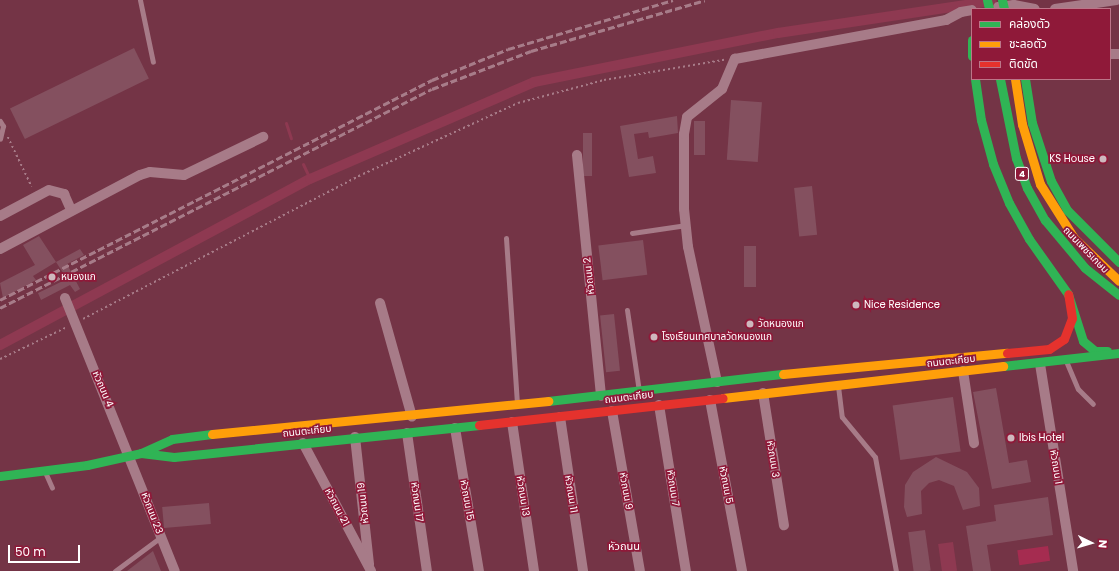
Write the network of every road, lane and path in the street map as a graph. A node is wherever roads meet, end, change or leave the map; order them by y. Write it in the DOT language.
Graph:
graph roads {
  1 [pos="140,0"];
  2 [pos="1116,0"];
  3 [pos="992,8"];
  4 [pos="1021,8"];
  5 [pos="1062,8"];
  6 [pos="971,10"];
  7 [pos="736,58"];
  8 [pos="153,62"];
  9 [pos="975,80"];
  10 [pos="1000,80"];
  11 [pos="1015,80"];
  12 [pos="1025,80"];
  13 [pos="1,124"];
  14 [pos="263,137"];
  15 [pos="0,139"];
  16 [pos="577,155"];
  17 [pos="36,196"];
  18 [pos="71,210"];
  19 [pos="0,216"];
  20 [pos="686,225"];
  21 [pos="632,233"];
  22 [pos="506,238"];
  23 [pos="0,249"];
  24 [pos="1119,262"];
  25 [pos="1119,280"];
  26 [pos="1068,294"];
  27 [pos="1119,295"];
  28 [pos="65,298"];
  29 [pos="380,303"];
  30 [pos="627,310"];
  31 [pos="76,323"];
  32 [pos="1119,352"];
  33 [pos="0,358"];
  34 [pos="1066,360"];
  35 [pos="1040,364"];
  36 [pos="964,371"];
  37 [pos="717,382"];
  38 [pos="704,384"];
  39 [pos="837,384"];
  40 [pos="639,391"];
  41 [pos="763,394"];
  42 [pos="601,396"];
  43 [pos="709,400"];
  44 [pos="1093,404"];
  45 [pos="517,405"];
  46 [pos="659,405"];
  47 [pos="612,411"];
  48 [pos="412,417"];
  49 [pos="560,417"];
  50 [pos="374,419"];
  51 [pos="512,422"];
  52 [pos="301,424"];
  53 [pos="455,428"];
  54 [pos="407,433"];
  55 [pos="376,435"];
  56 [pos="355,437"];
  57 [pos="303,443"];
  58 [pos="974,443"];
  59 [pos="141,452"];
  60 [pos="130,455"];
  61 [pos="44,471"];
  62 [pos="0,476"];
  63 [pos="52,488"];
  64 [pos="784,525"];
  65 [pos="161,537"];
  66 [pos="370,570"];
  67 [pos="115,571"];
  68 [pos="175,571"];
  69 [pos="427,571"];
  70 [pos="479,571"];
  71 [pos="534,571"];
  72 [pos="583,571"];
  73 [pos="640,571"];
  74 [pos="686,571"];
  75 [pos="742,571"];
  76 [pos="896,571"];
  77 [pos="1073,571"];
  1 -- 8 [label="lane"];
  2 -- 5 [label="street"];
  3 -- 4 [label="street"];
  6 -- 7 [label="street"];
  7 -- 20 [label="street"];
  7 -- 31 [label="path"];
  9 -- 26 [label="street"];
  10 -- 27 [label="street, ถนนเพชรเกษม / 4"];
  11 -- 25 [label="street, ถนนเพชรเกษม / 4"];
  12 -- 24 [label="street"];
  13 -- 15 [label="lane"];
  13 -- 17 [label="path"];
  14 -- 18 [label="street"];
  16 -- 42 [label="street, หัวถนน 2"];
  17 -- 18 [label="street"];
  17 -- 19 [label="street"];
  18 -- 23 [label="street"];
  20 -- 21 [label="lane"];
  20 -- 37 [label="street"];
  22 -- 45 [label="lane"];
  26 -- 32 [label="street"];
  26 -- 37 [label="street, ถนนตะเกียบ"];
  28 -- 31 [label="street, หัวถนน 4"];
  29 -- 48 [label="street"];
  30 -- 40 [label="lane"];
  31 -- 33 [label="path"];
  31 -- 60 [label="street, หัวถนน 4"];
  32 -- 34 [label="street, ถนนตะเกียบ"];
  34 -- 35 [label="street, ถนนตะเกียบ"];
  34 -- 44 [label="lane"];
  35 -- 36 [label="street, ถนนตะเกียบ"];
  35 -- 77 [label="street, หัวถนน 1"];
  36 -- 39 [label="street, ถนนตะเกียบ"];
  36 -- 58 [label="street"];
  37 -- 38 [label="street, ถนนตะเกียบ"];
  38 -- 40 [label="street, ถนนตะเกียบ"];
  38 -- 43 [label="street"];
  39 -- 41 [label="street, ถนนตะเกียบ"];
  39 -- 76 [label="lane"];
  40 -- 42 [label="street, ถนนตะเกียบ"];
  41 -- 43 [label="street, ถนนตะเกียบ"];
  41 -- 64 [label="street, หัวถนน 3"];
  42 -- 45 [label="street, ถนนตะเกียบ"];
  43 -- 46 [label="street, ถนนตะเกียบ"];
  43 -- 75 [label="street, หัวถนน 5"];
  45 -- 48 [label="street, ถนนตะเกียบ"];
  46 -- 47 [label="street, ถนนตะเกียบ"];
  46 -- 74 [label="street, หัวถนน 7"];
  47 -- 49 [label="street, ถนนตะเกียบ"];
  47 -- 73 [label="street, หัวถนน 9"];
  48 -- 50 [label="street, ถนนตะเกียบ"];
  49 -- 51 [label="street, ถนนตะเกียบ"];
  49 -- 72 [label="street, หัวถนน 11"];
  50 -- 52 [label="street, ถนนตะเกียบ"];
  50 -- 55 [label="street"];
  51 -- 53 [label="street, ถนนตะเกียบ"];
  51 -- 71 [label="street, หัวถนน 13"];
  52 -- 57 [label="street"];
  52 -- 59 [label="street, ถนนตะเกียบ"];
  53 -- 54 [label="street, ถนนตะเกียบ"];
  53 -- 70 [label="street, หัวถนน 15"];
  54 -- 55 [label="street, ถนนตะเกียบ"];
  54 -- 69 [label="street, หัวถนน 17"];
  55 -- 56 [label="street, ถนนตะเกียบ"];
  56 -- 57 [label="street, ถนนตะเกียบ"];
  56 -- 66 [label="street, หัวถนน 19"];
  57 -- 59 [label="street, ถนนตะเกียบ"];
  57 -- 66 [label="street, หัวถนน 21"];
  59 -- 60 [label="street, ถนนตะเกียบ"];
  60 -- 61 [label="street, ถนนตะเกียบ"];
  60 -- 65 [label="street, หัวถนน 23"];
  61 -- 62 [label="street, ถนนตะเกียบ"];
  61 -- 63 [label="lane"];
  65 -- 67 [label="lane"];
  65 -- 68 [label="street, หัวถนน 23"];
}
